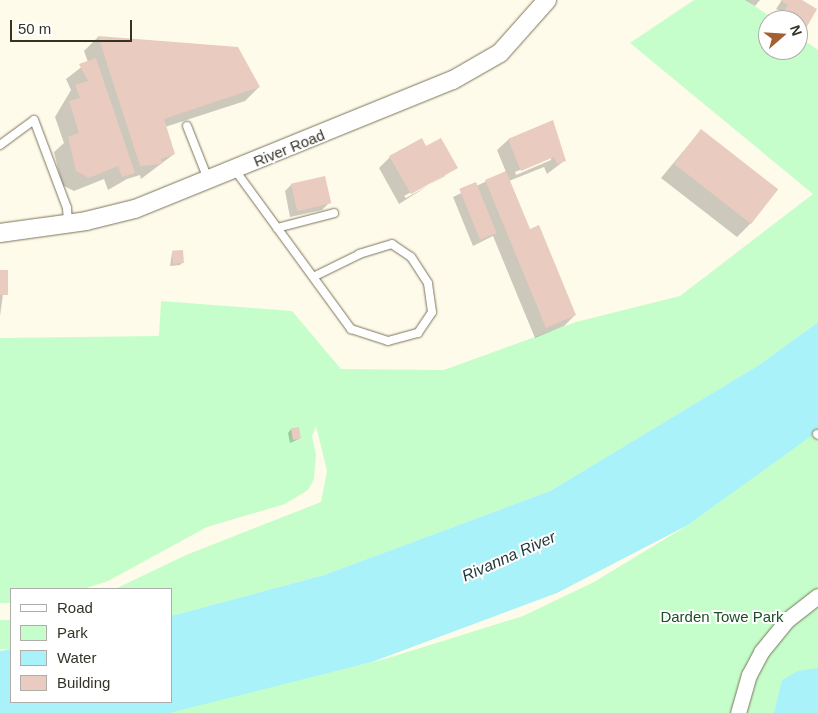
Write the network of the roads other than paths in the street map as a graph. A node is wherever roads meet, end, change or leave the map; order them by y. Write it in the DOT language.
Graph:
graph roads {
  1 [pos="547,0"];
  2 [pos="187,126"];
  3 [pos="0,145"];
  4 [pos="234,170"];
  5 [pos="208,179"];
  6 [pos="334,213"];
  7 [pos="68,224"];
  8 [pos="277,228"];
  9 [pos="0,233"];
  10 [pos="315,276"];
  11 [pos="818,596"];
  12 [pos="738,713"];
  1 -- 4 [label="street, River Road"];
  2 -- 5 [label="lane"];
  3 -- 7 [label="lane"];
  4 -- 5 [label="street, River Road"];
  4 -- 8 [label="lane"];
  5 -- 7 [label="street, River Road"];
  6 -- 8 [label="lane"];
  7 -- 9 [label="street, River Road"];
  8 -- 10 [label="lane"];
  10 -- 10 [label="lane"];
  11 -- 12 [label="street"];
}
